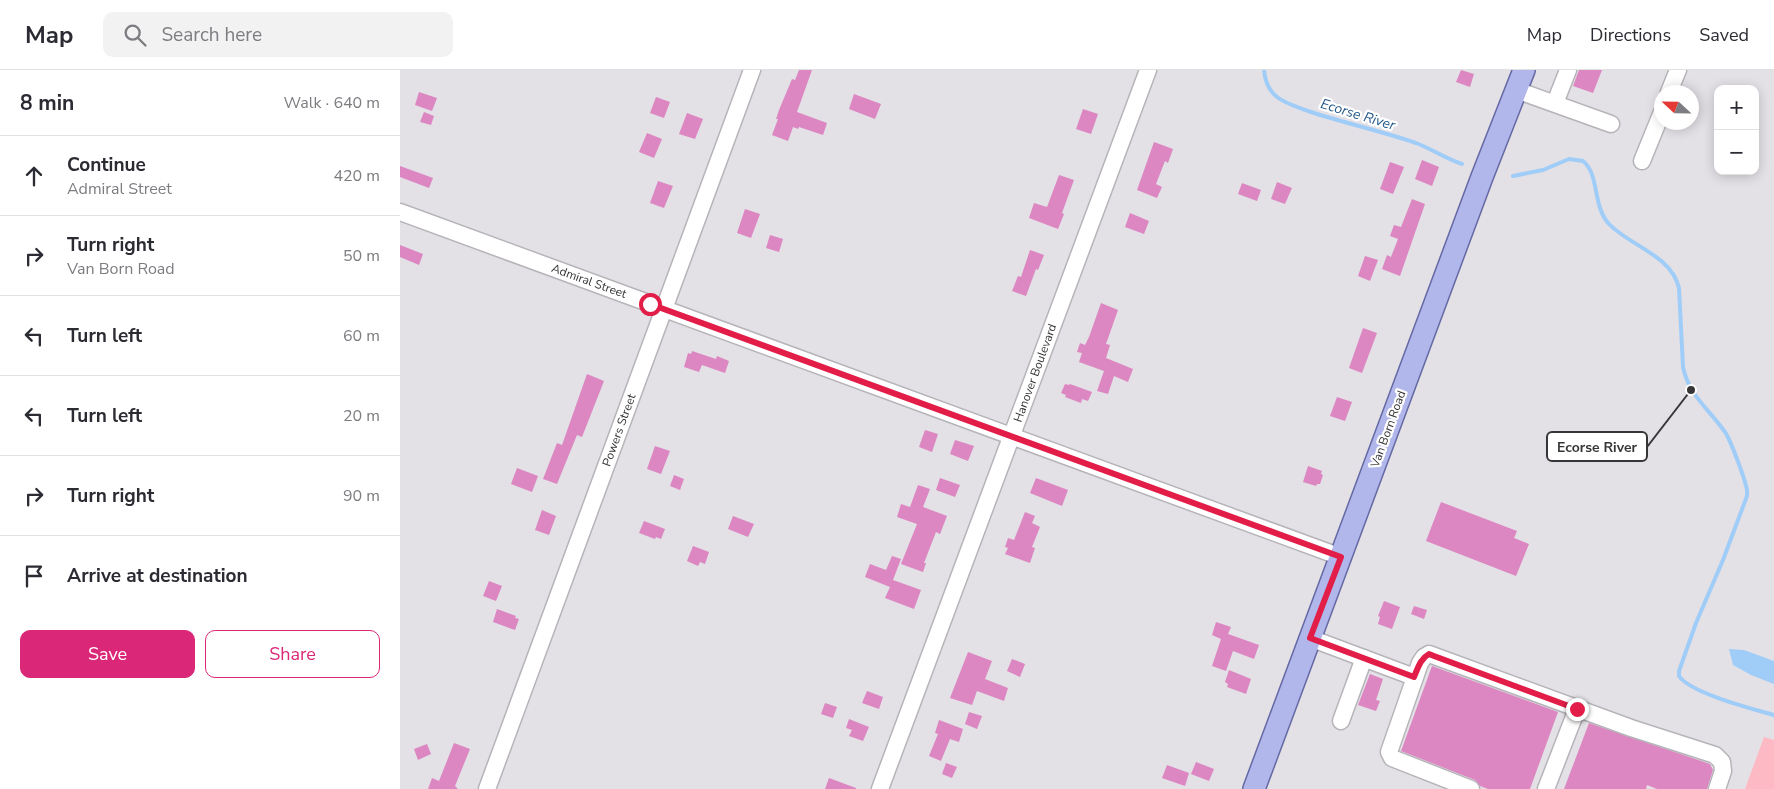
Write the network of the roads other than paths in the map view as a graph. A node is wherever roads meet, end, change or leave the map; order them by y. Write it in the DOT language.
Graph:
graph roads {
  1 [pos="752,70"];
  2 [pos="1148,70"];
  3 [pos="1524,70"];
  4 [pos="1568,70"];
  5 [pos="1678,70"];
  6 [pos="1672,85"];
  7 [pos="1516,90"];
  8 [pos="1555,103"];
  9 [pos="1611,124"];
  10 [pos="1655,130"];
  11 [pos="1642,161"];
  12 [pos="400,212"];
  13 [pos="664,309"];
  14 [pos="1012,436"];
  15 [pos="1341,557"];
  16 [pos="1310,638"];
  17 [pos="1364,658"];
  18 [pos="1414,677"];
  19 [pos="1577,709"];
  20 [pos="1341,721"];
  21 [pos="487,789"];
  22 [pos="880,789"];
  23 [pos="1254,789"];
  24 [pos="1471,789"];
  25 [pos="1546,789"];
  26 [pos="1717,789"];
  1 -- 13 [label="street, Powers Street"];
  2 -- 14 [label="street, Hanover Boulevard"];
  3 -- 7 [label="main road, Van Born Road"];
  4 -- 8 [label="street"];
  5 -- 6 [label="street"];
  7 -- 8 [label="street"];
  7 -- 15 [label="main road, Van Born Road"];
  8 -- 9 [label="street"];
  10 -- 11 [label="street"];
  12 -- 13 [label="street, Admiral Street"];
  13 -- 14 [label="street, Admiral Street"];
  13 -- 21 [label="street, Powers Street"];
  14 -- 15 [label="street, Admiral Street"];
  14 -- 22 [label="street, Hanover Boulevard"];
  15 -- 16 [label="main road, Van Born Road"];
  16 -- 17 [label="street"];
  16 -- 23 [label="main road, Van Born Road"];
  17 -- 18 [label="street"];
  17 -- 20 [label="street"];
  18 -- 19 [label="street"];
  18 -- 24 [label="street"];
  19 -- 25 [label="street"];
  19 -- 26 [label="street"];
}
